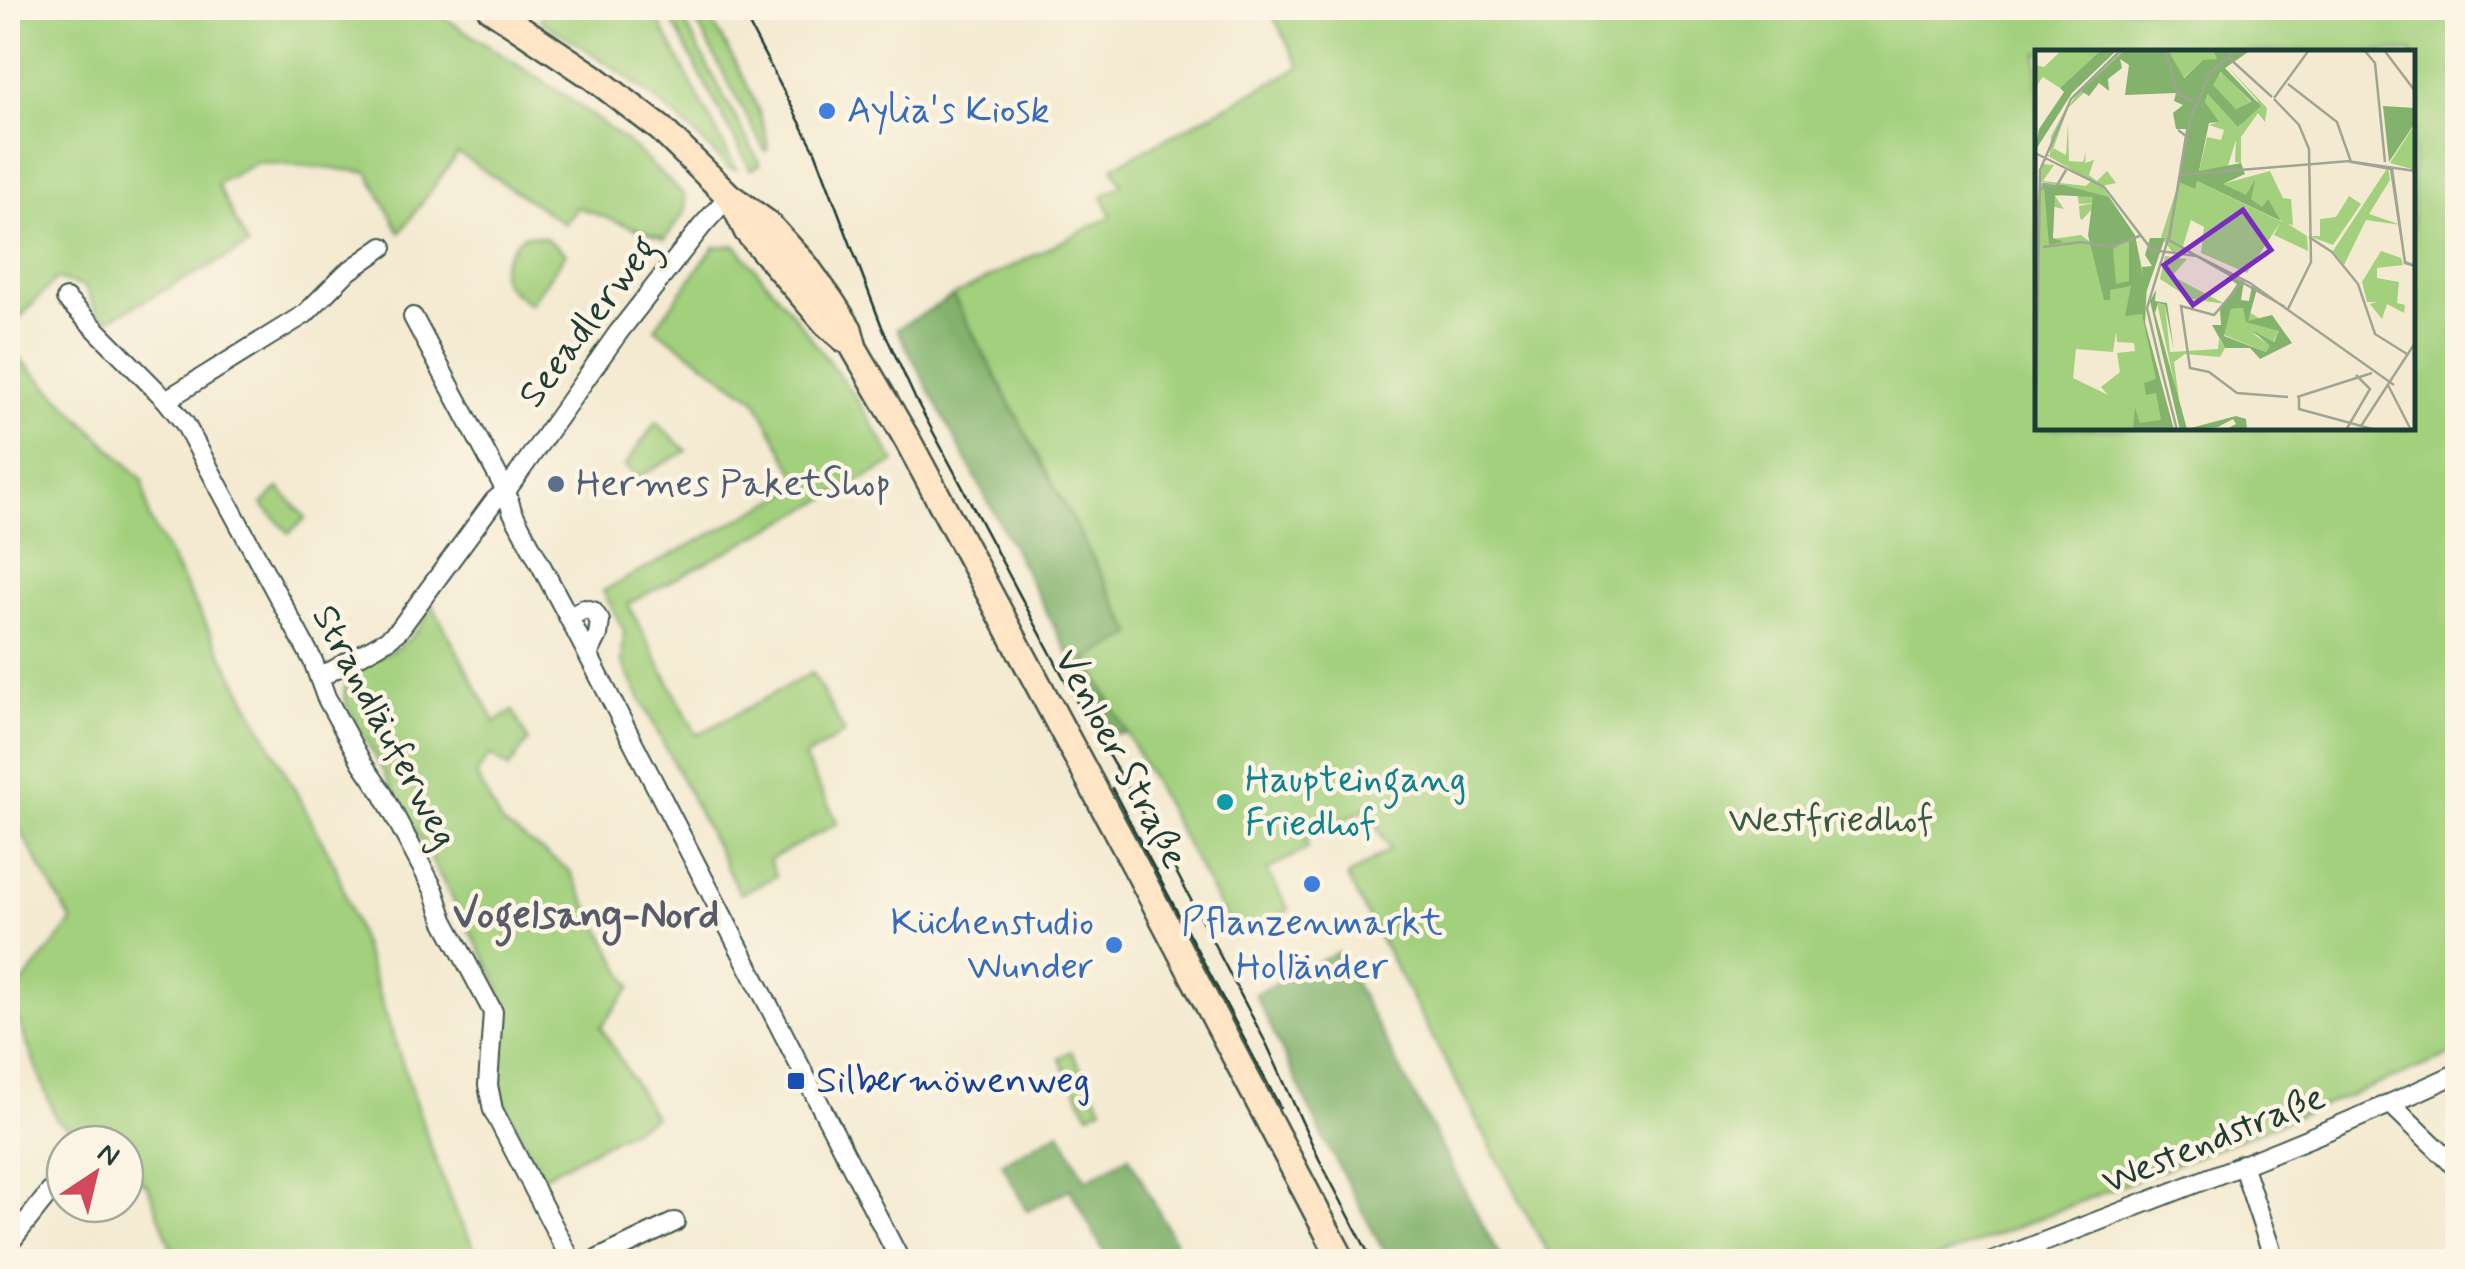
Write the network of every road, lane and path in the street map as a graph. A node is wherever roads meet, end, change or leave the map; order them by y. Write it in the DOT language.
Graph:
graph roads {
  1 [pos="490,8"];
  2 [pos="729,196"];
  3 [pos="383,247"];
  4 [pos="66,299"];
  5 [pos="413,317"];
  6 [pos="166,400"];
  7 [pos="506,491"];
  8 [pos="570,618"];
  9 [pos="588,655"];
  10 [pos="319,678"];
  11 [pos="2458,1073"];
  12 [pos="2391,1104"];
  13 [pos="2242,1164"];
  14 [pos="2458,1169"];
  15 [pos="45,1198"];
  16 [pos="674,1222"];
  17 [pos="8,1245"];
  18 [pos="572,1262"];
  19 [pos="592,1262"];
  20 [pos="901,1262"];
  21 [pos="1343,1262"];
  22 [pos="1992,1262"];
  23 [pos="2275,1262"];
  1 -- 2 [label="main road, Venloer Straße"];
  2 -- 7 [label="street, Seeadlerweg"];
  2 -- 21 [label="main road, Venloer Straße"];
  3 -- 6 [label="street"];
  4 -- 6 [label="street, Strandläuferweg"];
  5 -- 7 [label="street, Seeadlerweg"];
  6 -- 10 [label="street, Strandläuferweg"];
  7 -- 8 [label="street"];
  7 -- 10 [label="street, Seeadlerweg"];
  8 -- 9 [label="street"];
  8 -- 9 [label="street"];
  9 -- 20 [label="street"];
  10 -- 18 [label="street, Strandläuferweg"];
  11 -- 12 [label="street, Westendstraße"];
  12 -- 13 [label="street, Westendstraße"];
  12 -- 14 [label="street"];
  13 -- 22 [label="street, Westendstraße"];
  13 -- 23 [label="street"];
  15 -- 17 [label="street"];
  16 -- 19 [label="street"];
}
